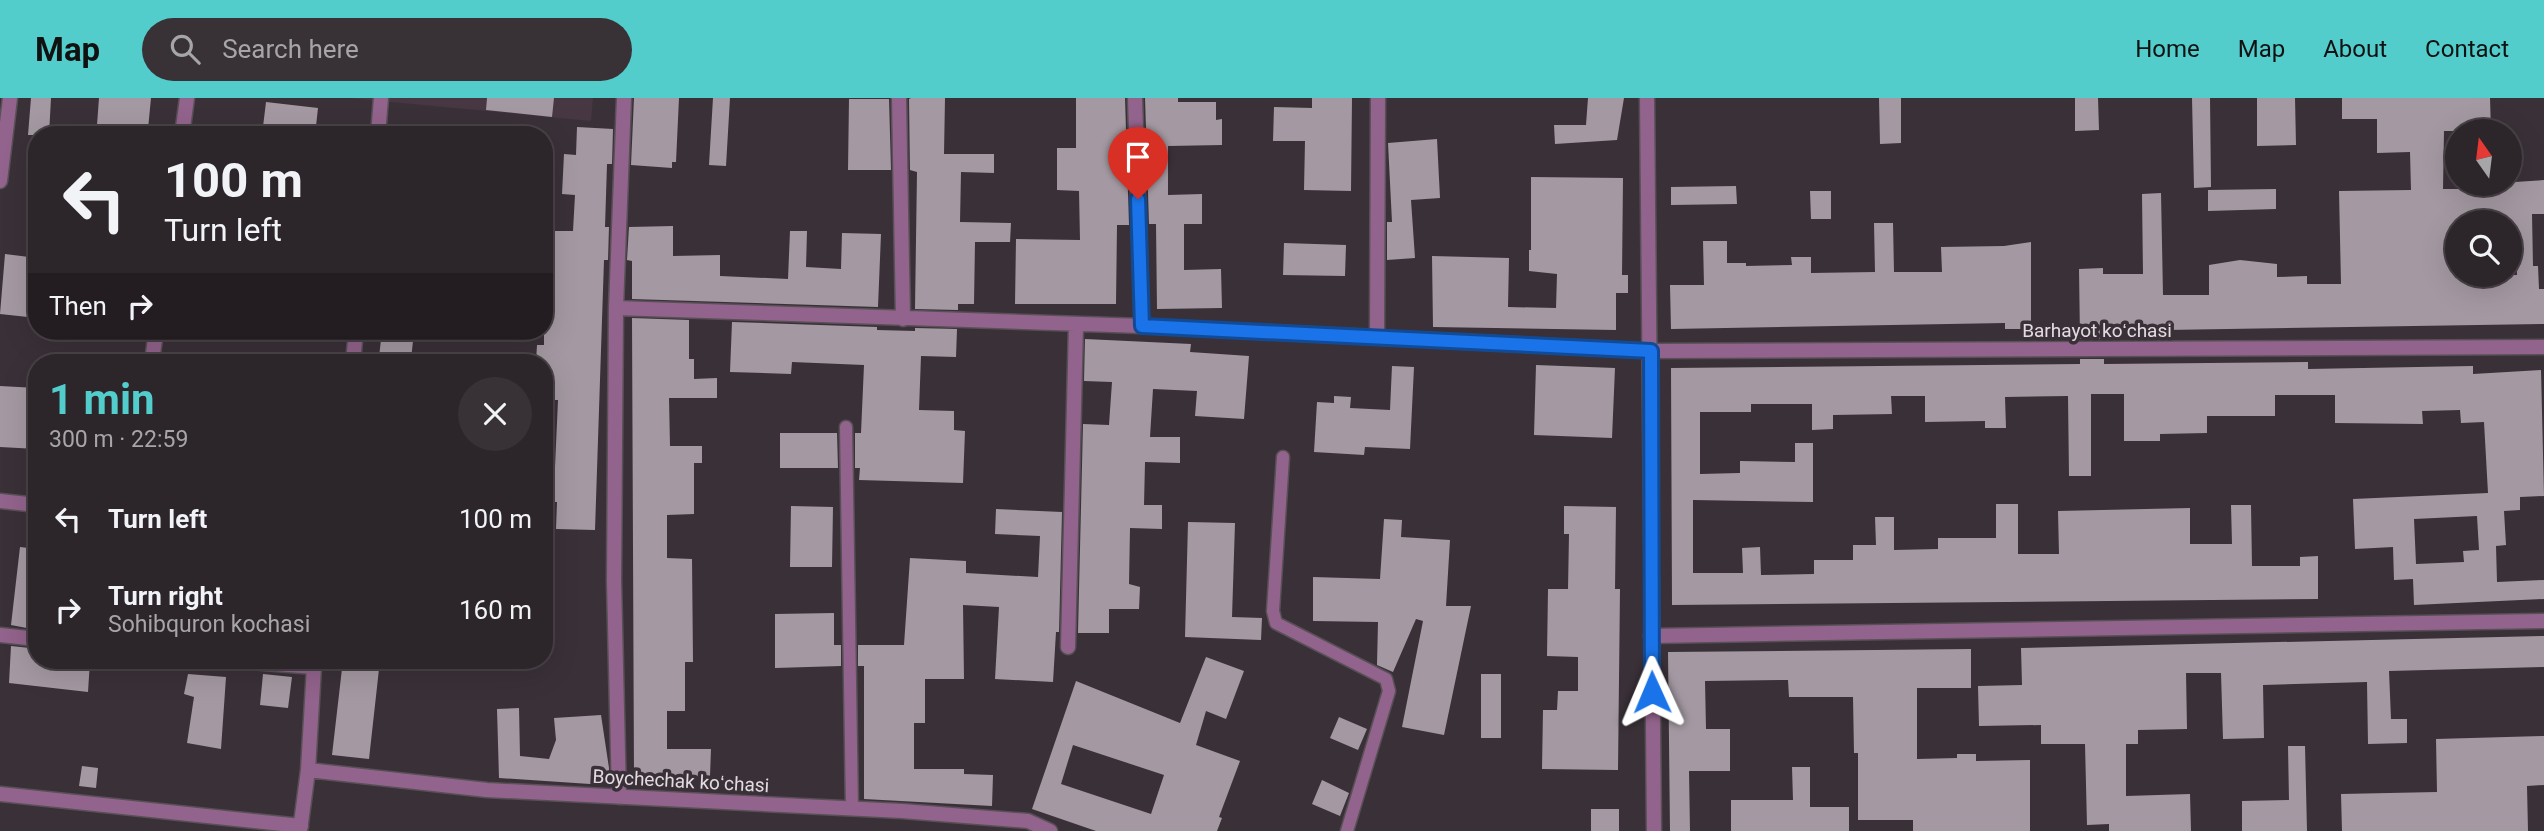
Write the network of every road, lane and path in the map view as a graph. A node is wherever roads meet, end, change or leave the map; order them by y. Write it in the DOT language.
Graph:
graph roads {
  1 [pos="10,98"];
  2 [pos="187,98"];
  3 [pos="381,98"];
  4 [pos="624,98"];
  5 [pos="899,98"];
  6 [pos="1136,98"];
  7 [pos="1378,98"];
  8 [pos="1647,98"];
  9 [pos="183,126"];
  10 [pos="379,126"];
  11 [pos="0,181"];
  12 [pos="616,308"];
  13 [pos="902,319"];
  14 [pos="1076,325"];
  15 [pos="1142,326"];
  16 [pos="1377,337"];
  17 [pos="2544,347"];
  18 [pos="1651,351"];
  19 [pos="846,427"];
  20 [pos="1283,457"];
  21 [pos="0,501"];
  22 [pos="28,504"];
  23 [pos="2544,621"];
  24 [pos="0,635"];
  25 [pos="1651,636"];
  26 [pos="28,638"];
  27 [pos="1068,647"];
  28 [pos="315,669"];
  29 [pos="308,770"];
  30 [pos="0,794"];
  31 [pos="619,797"];
  32 [pos="852,809"];
  33 [pos="300,829"];
  34 [pos="1050,831"];
  35 [pos="1347,831"];
  36 [pos="1654,831"];
  1 -- 11 [label="street"];
  2 -- 9 [label="street"];
  3 -- 10 [label="street"];
  4 -- 12 [label="street"];
  5 -- 13 [label="street"];
  6 -- 15 [label="street"];
  7 -- 16 [label="street"];
  8 -- 18 [label="street"];
  12 -- 13 [label="street, Barhayot koʻchasi"];
  12 -- 31 [label="street"];
  13 -- 14 [label="street, Barhayot koʻchasi"];
  14 -- 15 [label="street, Barhayot koʻchasi"];
  14 -- 27 [label="street"];
  15 -- 16 [label="street, Barhayot koʻchasi"];
  16 -- 18 [label="street, Barhayot koʻchasi"];
  17 -- 18 [label="street, Barhayot koʻchasi"];
  18 -- 25 [label="street"];
  19 -- 32 [label="lane"];
  20 -- 35 [label="lane"];
  21 -- 22 [label="street"];
  23 -- 25 [label="street"];
  24 -- 26 [label="street"];
  25 -- 36 [label="street"];
  28 -- 29 [label="street"];
  29 -- 31 [label="street, Boychechak koʻchasi"];
  29 -- 33 [label="street"];
  30 -- 33 [label="street"];
  31 -- 32 [label="street, Boychechak koʻchasi"];
  32 -- 34 [label="street, Boychechak koʻchasi"];
}
